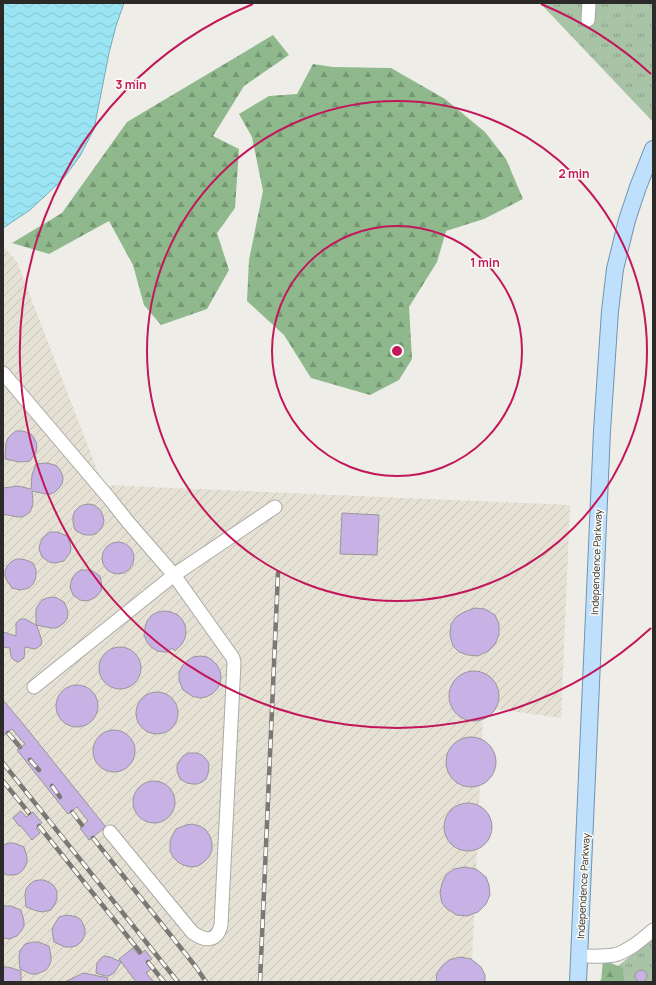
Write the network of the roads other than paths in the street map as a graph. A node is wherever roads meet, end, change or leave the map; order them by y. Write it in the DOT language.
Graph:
graph roads {
  1 [pos="589,3"];
  2 [pos="588,20"];
  3 [pos="653,149"];
  4 [pos="3,373"];
  5 [pos="275,507"];
  6 [pos="174,576"];
  7 [pos="34,686"];
  8 [pos="110,832"];
  9 [pos="653,930"];
  10 [pos="579,956"];
  11 [pos="578,982"];
  1 -- 2 [label="street"];
  3 -- 10 [label="main road, Independence Parkway"];
  4 -- 6 [label="street"];
  5 -- 6 [label="street"];
  6 -- 7 [label="street"];
  6 -- 8 [label="street"];
  9 -- 10 [label="street"];
  10 -- 11 [label="main road, Independence Parkway"];
}
